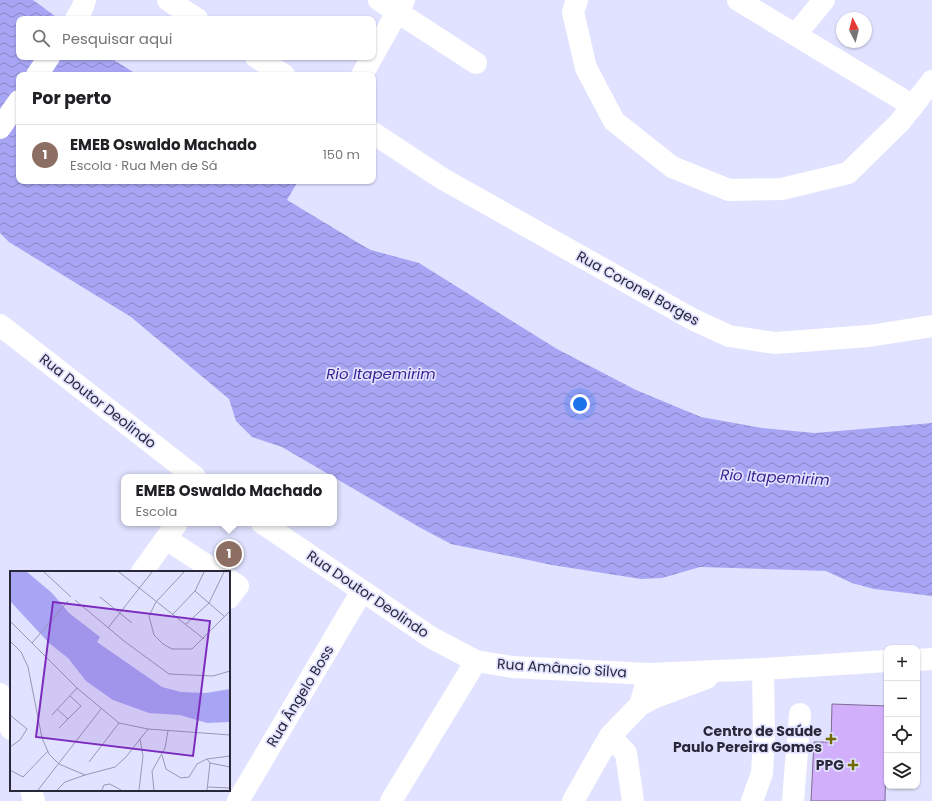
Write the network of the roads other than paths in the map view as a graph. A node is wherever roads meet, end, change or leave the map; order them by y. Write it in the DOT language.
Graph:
graph roads {
  1 [pos="379,0"];
  2 [pos="578,0"];
  3 [pos="738,0"];
  4 [pos="824,0"];
  5 [pos="171,1"];
  6 [pos="401,6"];
  7 [pos="193,16"];
  8 [pos="796,34"];
  9 [pos="376,49"];
  10 [pos="47,60"];
  11 [pos="261,60"];
  12 [pos="370,60"];
  13 [pos="476,63"];
  14 [pos="39,72"];
  15 [pos="279,72"];
  16 [pos="364,72"];
  17 [pos="932,81"];
  18 [pos="16,105"];
  19 [pos="913,106"];
  20 [pos="0,128"];
  21 [pos="376,135"];
  22 [pos="0,325"];
  23 [pos="932,326"];
  24 [pos="191,474"];
  25 [pos="266,526"];
  26 [pos="171,531"];
  27 [pos="143,571"];
  28 [pos="216,571"];
  29 [pos="230,581"];
  30 [pos="362,591"];
  31 [pos="230,597"];
  32 [pos="932,659"];
  33 [pos="920,660"];
  34 [pos="476,661"];
  35 [pos="884,661"];
  36 [pos="764,669"];
  37 [pos="725,671"];
  38 [pos="649,674"];
  39 [pos="0,694"];
  40 [pos="640,705"];
  41 [pos="800,714"];
  42 [pos="10,726"];
  43 [pos="610,736"];
  44 [pos="30,791"];
  45 [pos="34,801"];
  46 [pos="238,801"];
  47 [pos="391,801"];
  48 [pos="572,801"];
  49 [pos="633,801"];
  50 [pos="752,801"];
  51 [pos="793,801"];
  1 -- 6 [label="street"];
  2 -- 19 [label="street"];
  3 -- 8 [label="street"];
  4 -- 8 [label="street"];
  5 -- 7 [label="street"];
  6 -- 9 [label="street"];
  6 -- 13 [label="street"];
  8 -- 19 [label="street"];
  10 -- 14 [label="street"];
  11 -- 15 [label="street"];
  12 -- 16 [label="street"];
  17 -- 19 [label="street"];
  18 -- 20 [label="street"];
  21 -- 23 [label="street, Rua Coronel Borges"];
  22 -- 24 [label="street, Rua Doutor Deolindo"];
  25 -- 30 [label="street, Rua Doutor Deolindo"];
  26 -- 27 [label="street"];
  26 -- 28 [label="street"];
  29 -- 31 [label="street"];
  30 -- 34 [label="street, Rua Doutor Deolindo"];
  30 -- 46 [label="street, Rua Ângelo Boss"];
  32 -- 33 [label="street"];
  34 -- 38 [label="street, Rua Amâncio Silva"];
  34 -- 47 [label="street"];
  35 -- 36 [label="street, Rua Amâncio Silva"];
  36 -- 37 [label="street, Rua Amâncio Silva"];
  36 -- 50 [label="street"];
  37 -- 38 [label="street, Rua Amâncio Silva"];
  37 -- 40 [label="street"];
  38 -- 40 [label="street"];
  39 -- 42 [label="street"];
  40 -- 43 [label="street"];
  41 -- 51 [label="street"];
  43 -- 48 [label="street"];
  43 -- 49 [label="street"];
  44 -- 45 [label="street"];
}
